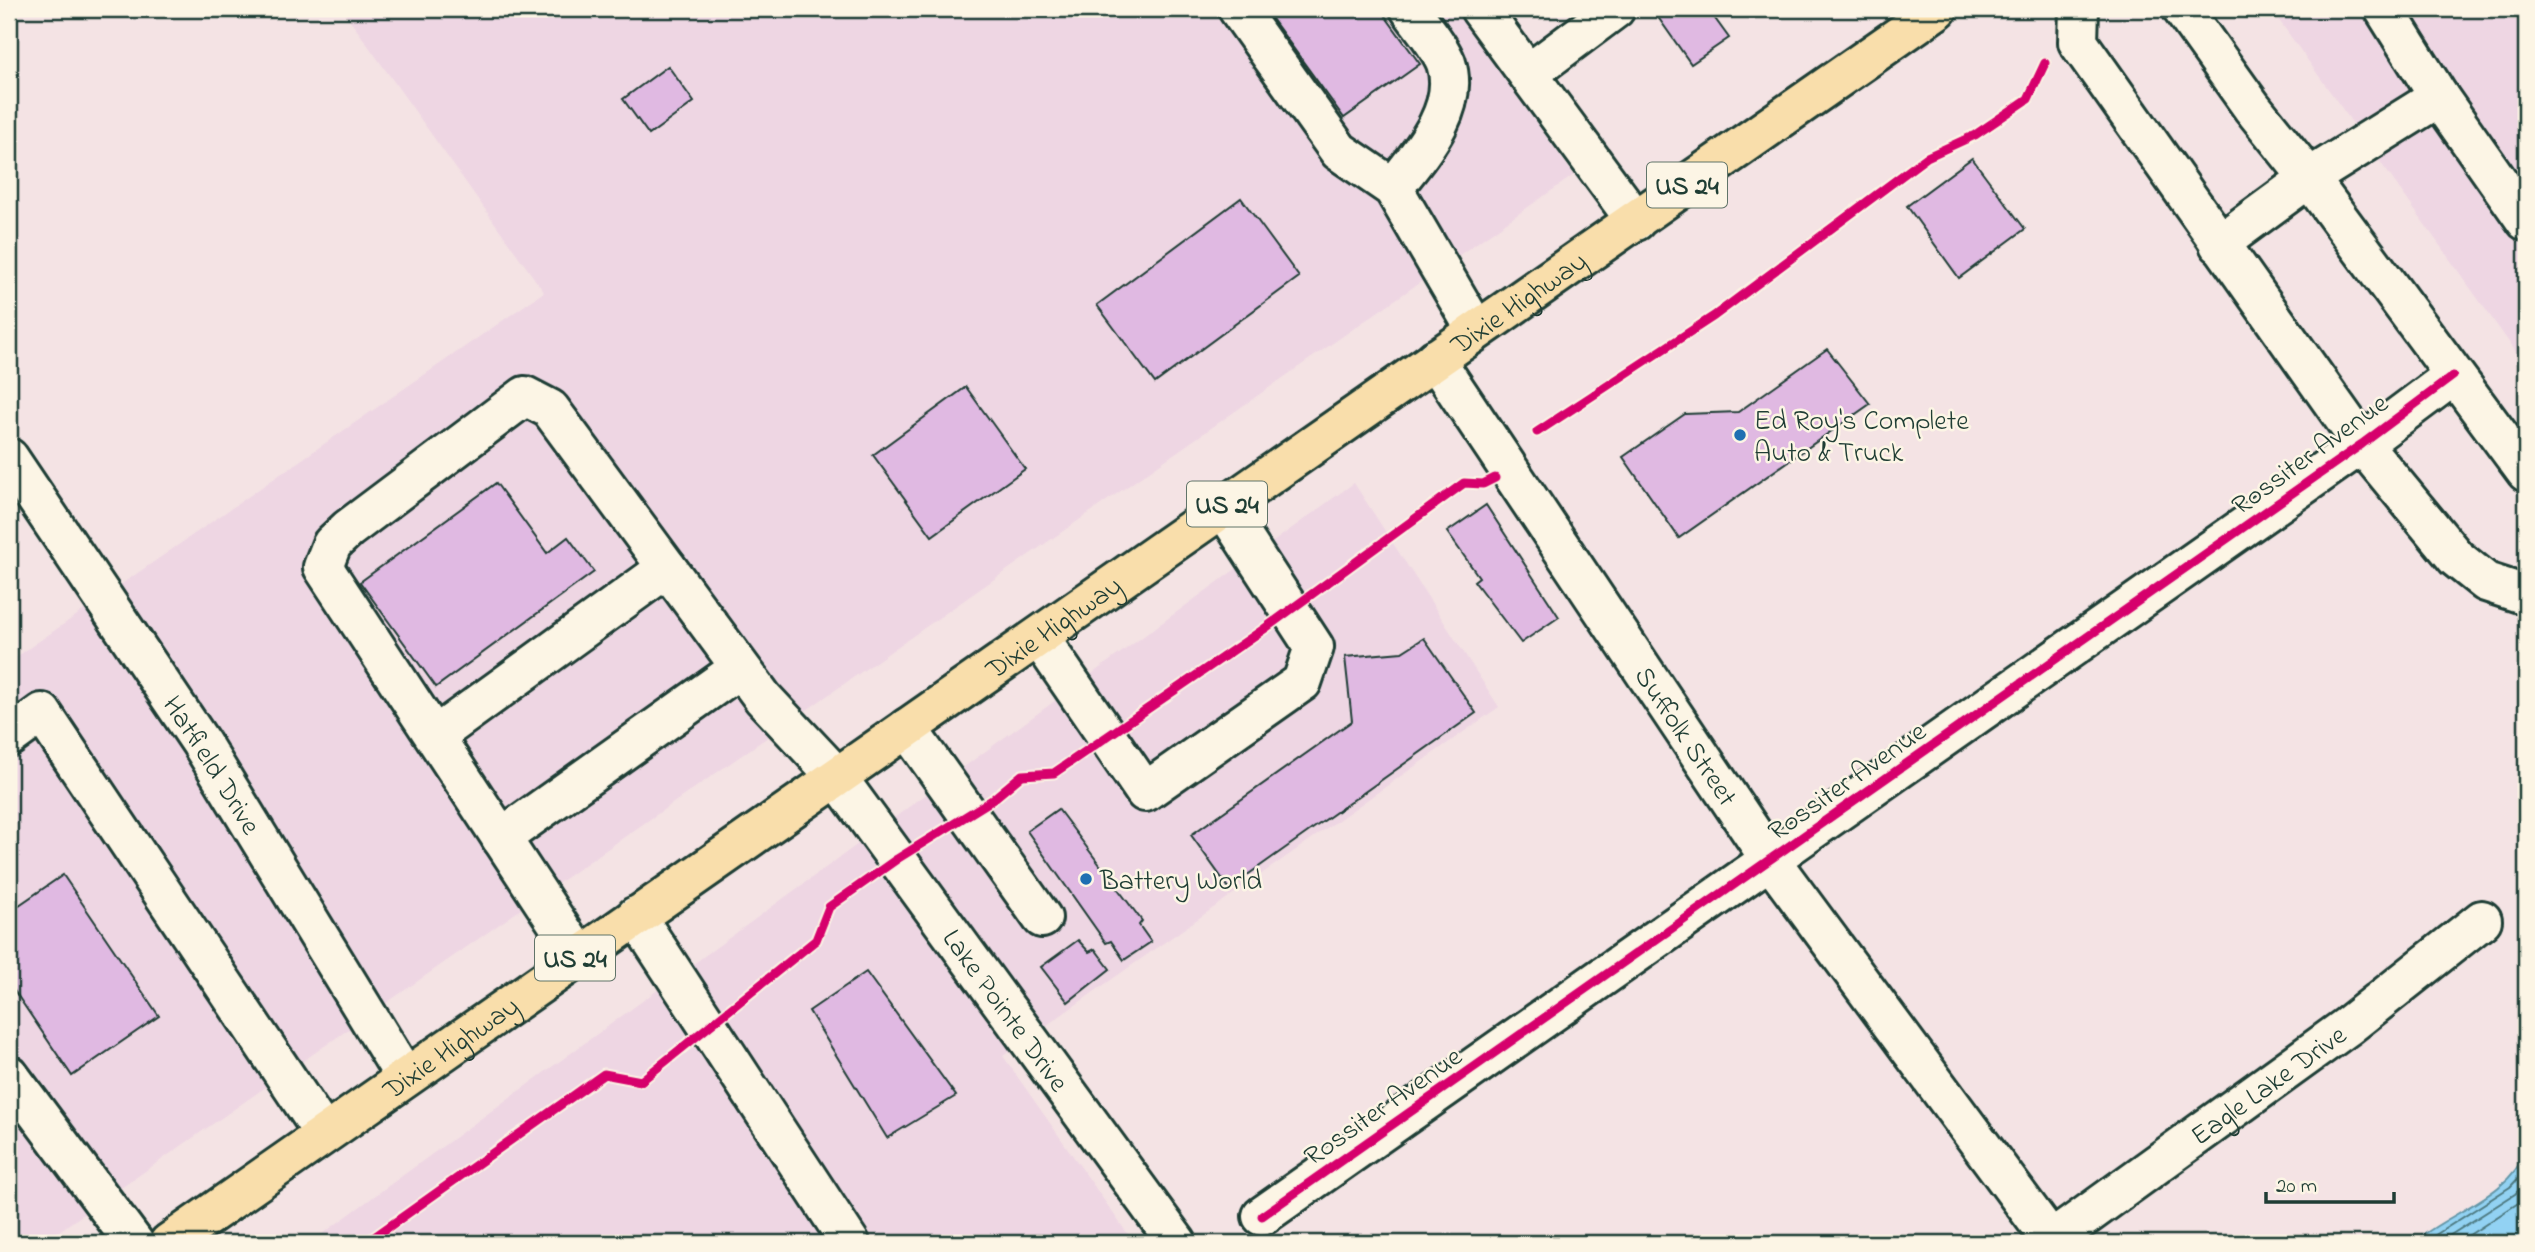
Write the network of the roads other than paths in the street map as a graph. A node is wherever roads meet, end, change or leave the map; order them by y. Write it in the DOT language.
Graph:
graph roads {
  1 [pos="1238,9"];
  2 [pos="1410,9"];
  3 [pos="1480,9"];
  4 [pos="1615,9"];
  5 [pos="1938,9"];
  6 [pos="2078,9"];
  7 [pos="2182,9"];
  8 [pos="2384,9"];
  9 [pos="1575,20"];
  10 [pos="1528,74"];
  11 [pos="2439,97"];
  12 [pos="2309,178"];
  13 [pos="1393,188"];
  14 [pos="2526,220"];
  15 [pos="1636,221"];
  16 [pos="2219,244"];
  17 [pos="1476,330"];
  18 [pos="1435,359"];
  19 [pos="2453,376"];
  20 [pos="2362,444"];
  21 [pos="9,458"];
  22 [pos="2526,472"];
  23 [pos="1223,507"];
  24 [pos="667,568"];
  25 [pos="2526,595"];
  26 [pos="1039,636"];
  27 [pos="740,668"];
  28 [pos="906,728"];
  29 [pos="435,736"];
  30 [pos="9,737"];
  31 [pos="837,777"];
  32 [pos="501,838"];
  33 [pos="1771,861"];
  34 [pos="636,916"];
  35 [pos="1042,918"];
  36 [pos="2482,920"];
  37 [pos="579,956"];
  38 [pos="9,1075"];
  39 [pos="405,1077"];
  40 [pos="324,1134"];
  41 [pos="1262,1216"];
  42 [pos="2050,1241"];
  43 [pos="134,1243"];
  44 [pos="169,1243"];
  45 [pos="850,1243"];
  46 [pos="1177,1243"];
  1 -- 13 [label="street"];
  2 -- 13 [label="street"];
  3 -- 10 [label="street"];
  4 -- 9 [label="street"];
  5 -- 15 [label="main road, Dixie Highway / US 24"];
  6 -- 16 [label="street"];
  7 -- 12 [label="street"];
  8 -- 11 [label="street"];
  9 -- 10 [label="street"];
  10 -- 15 [label="street"];
  11 -- 12 [label="street"];
  11 -- 14 [label="street"];
  12 -- 16 [label="street"];
  12 -- 19 [label="street"];
  13 -- 17 [label="street"];
  15 -- 17 [label="main road, Dixie Highway / US 24"];
  16 -- 20 [label="street"];
  17 -- 18 [label="main road, Dixie Highway / US 24"];
  18 -- 23 [label="main road, Dixie Highway / US 24"];
  18 -- 33 [label="street, Suffolk Street"];
  19 -- 20 [label="street, Rossiter Avenue"];
  19 -- 22 [label="street"];
  20 -- 25 [label="street"];
  20 -- 33 [label="street, Rossiter Avenue"];
  21 -- 39 [label="street, Hatfield Drive"];
  23 -- 26 [label="main road, Dixie Highway / US 24"];
  23 -- 26 [label="street"];
  24 -- 27 [label="street, Lake Pointe Drive"];
  24 -- 29 [label="street"];
  24 -- 29 [label="street, Lake Pointe Drive"];
  26 -- 28 [label="main road, Dixie Highway / US 24"];
  27 -- 31 [label="street, Lake Pointe Drive"];
  27 -- 32 [label="street"];
  28 -- 31 [label="main road, Dixie Highway / US 24"];
  28 -- 35 [label="street"];
  29 -- 32 [label="street"];
  30 -- 40 [label="street"];
  31 -- 34 [label="main road, Dixie Highway / US 24"];
  31 -- 46 [label="street, Lake Pointe Drive"];
  32 -- 37 [label="street"];
  33 -- 41 [label="street, Rossiter Avenue"];
  33 -- 42 [label="street, Suffolk Street"];
  34 -- 37 [label="main road, Dixie Highway / US 24"];
  34 -- 45 [label="street"];
  36 -- 42 [label="street, Eagle Lake Drive"];
  37 -- 39 [label="main road, Dixie Highway / US 24"];
  38 -- 43 [label="street"];
  39 -- 40 [label="main road, Dixie Highway / US 24"];
  40 -- 44 [label="main road, Dixie Highway / US 24"];
}
